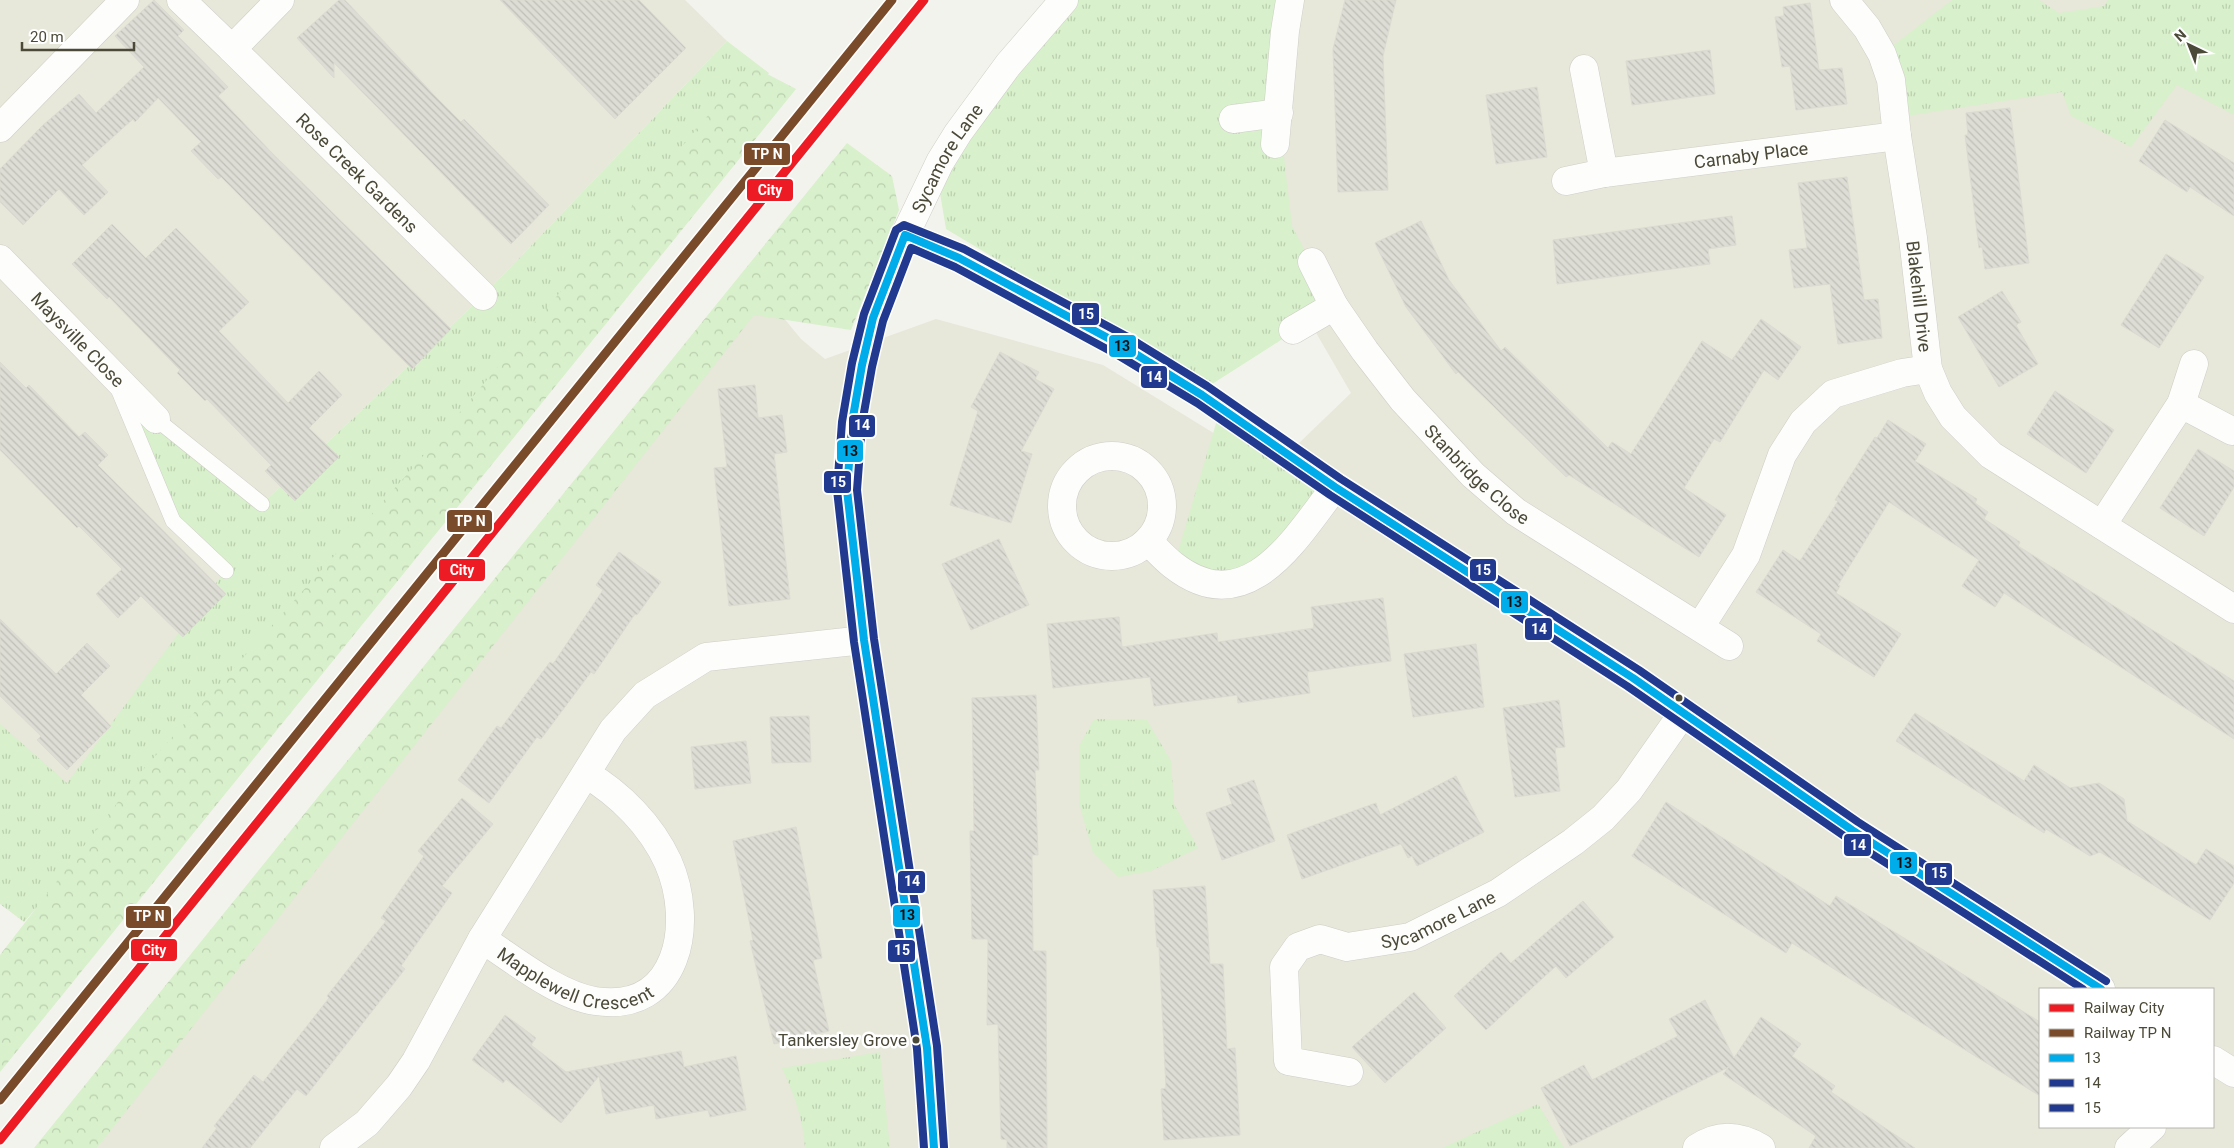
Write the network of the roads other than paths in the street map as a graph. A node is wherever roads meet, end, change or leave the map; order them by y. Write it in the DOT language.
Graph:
graph roads {
  1 [pos="125,0"];
  2 [pos="181,0"];
  3 [pos="280,0"];
  4 [pos="1064,0"];
  5 [pos="1290,0"];
  6 [pos="1844,0"];
  7 [pos="232,50"];
  8 [pos="1584,69"];
  9 [pos="1279,113"];
  10 [pos="1233,119"];
  11 [pos="0,128"];
  12 [pos="1897,136"];
  13 [pos="1275,144"];
  14 [pos="1604,173"];
  15 [pos="1566,181"];
  16 [pos="905,236"];
  17 [pos="0,259"];
  18 [pos="1312,262"];
  19 [pos="483,296"];
  20 [pos="1334,306"];
  21 [pos="1293,330"];
  22 [pos="2194,364"];
  23 [pos="1928,369"];
  24 [pos="114,378"];
  25 [pos="2181,404"];
  26 [pos="156,420"];
  27 [pos="2232,431"];
  28 [pos="1335,487"];
  29 [pos="262,504"];
  30 [pos="2102,525"];
  31 [pos="1148,541"];
  32 [pos="226,571"];
  33 [pos="2234,609"];
  34 [pos="1700,627"];
  35 [pos="864,640"];
  36 [pos="1729,646"];
  37 [pos="1683,713"];
  38 [pos="586,774"];
  39 [pos="482,939"];
  40 [pos="2099,988"];
  41 [pos="2214,1061"];
  42 [pos="1349,1072"];
  43 [pos="2234,1073"];
  44 [pos="2151,1128"];
  45 [pos="334,1148"];
  46 [pos="934,1148"];
  47 [pos="1697,1148"];
  48 [pos="1761,1148"];
  49 [pos="2129,1148"];
  1 -- 11 [label="street"];
  2 -- 7 [label="street, Rose Creek Gardens"];
  3 -- 7 [label="street"];
  4 -- 16 [label="street, Sycamore Lane"];
  5 -- 9 [label="street"];
  6 -- 12 [label="street, Blakehill Drive"];
  7 -- 19 [label="street, Rose Creek Gardens"];
  8 -- 14 [label="street"];
  9 -- 10 [label="street"];
  9 -- 13 [label="street"];
  12 -- 14 [label="street, Carnaby Place"];
  12 -- 23 [label="street, Blakehill Drive"];
  14 -- 15 [label="street, Carnaby Place"];
  16 -- 28 [label="street, Sycamore Lane"];
  16 -- 35 [label="street"];
  17 -- 24 [label="street, Maysville Close"];
  18 -- 20 [label="street, Stanbridge Close"];
  20 -- 21 [label="street"];
  20 -- 34 [label="street, Stanbridge Close"];
  22 -- 25 [label="street"];
  23 -- 30 [label="street, Blakehill Drive"];
  23 -- 34 [label="street"];
  24 -- 26 [label="street, Maysville Close"];
  24 -- 32 [label="lane"];
  25 -- 27 [label="street"];
  25 -- 30 [label="street"];
  26 -- 29 [label="lane"];
  28 -- 31 [label="street"];
  28 -- 37 [label="street, Sycamore Lane"];
  30 -- 33 [label="street, Blakehill Drive"];
  34 -- 36 [label="street, Stanbridge Close"];
  35 -- 38 [label="street, Mapplewell Crescent"];
  35 -- 46 [label="street"];
  37 -- 40 [label="street, Sycamore Lane"];
  37 -- 42 [label="street, Sycamore Lane"];
  38 -- 39 [label="street, Mapplewell Crescent"];
  38 -- 39 [label="street, Mapplewell Crescent"];
  39 -- 45 [label="street, Mapplewell Crescent"];
  41 -- 43 [label="street"];
  44 -- 49 [label="street"];
  47 -- 48 [label="street"];
}
